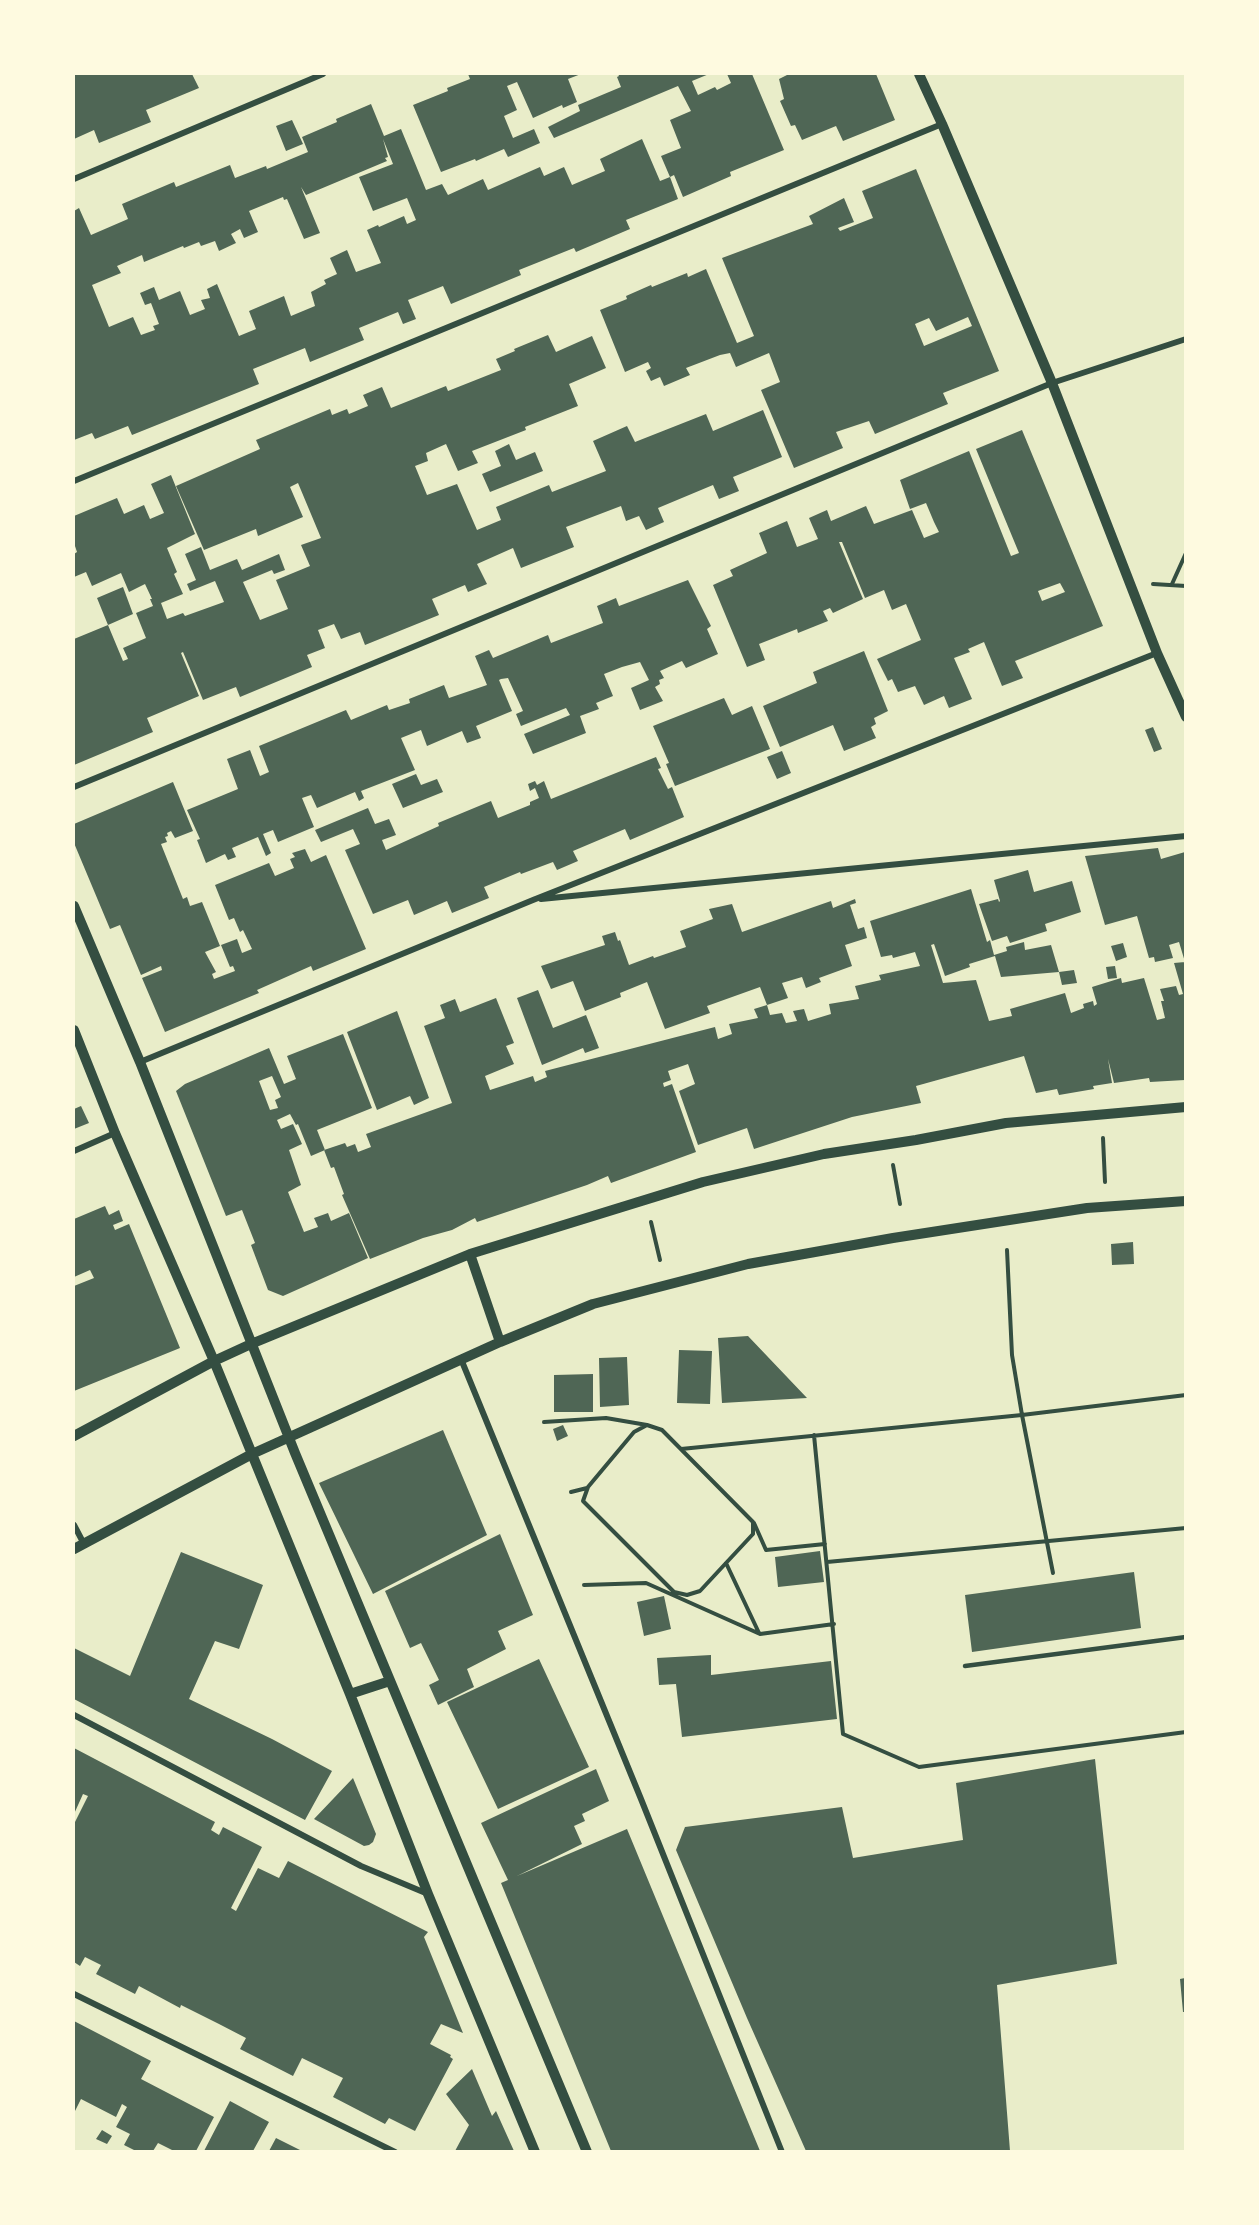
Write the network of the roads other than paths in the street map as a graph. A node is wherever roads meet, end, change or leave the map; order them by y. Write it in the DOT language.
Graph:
graph roads {
  1 [pos="323,74"];
  2 [pos="919,74"];
  3 [pos="942,124"];
  4 [pos="74,178"];
  5 [pos="1185,339"];
  6 [pos="1052,383"];
  7 [pos="74,481"];
  8 [pos="1157,653"];
  9 [pos="1185,717"];
  10 [pos="74,787"];
  11 [pos="1185,836"];
  12 [pos="533,900"];
  13 [pos="74,906"];
  14 [pos="74,1030"];
  15 [pos="140,1062"];
  16 [pos="1185,1107"];
  17 [pos="115,1133"];
  18 [pos="74,1151"];
  19 [pos="1185,1201"];
  20 [pos="470,1254"];
  21 [pos="500,1342"];
  22 [pos="252,1344"];
  23 [pos="461,1359"];
  24 [pos="214,1361"];
  25 [pos="74,1436"];
  26 [pos="290,1436"];
  27 [pos="252,1454"];
  28 [pos="74,1525"];
  29 [pos="84,1544"];
  30 [pos="74,1549"];
  31 [pos="1185,1637"];
  32 [pos="965,1666"];
  33 [pos="390,1681"];
  34 [pos="350,1694"];
  35 [pos="74,1715"];
  36 [pos="428,1894"];
  37 [pos="74,1994"];
  38 [pos="394,2151"];
  39 [pos="536,2151"];
  40 [pos="587,2151"];
  41 [pos="782,2151"];
  1 -- 4 [label="street"];
  2 -- 3 [label="street"];
  3 -- 6 [label="street"];
  3 -- 7 [label="street"];
  5 -- 6 [label="street"];
  6 -- 8 [label="street"];
  6 -- 10 [label="street"];
  8 -- 9 [label="street"];
  8 -- 12 [label="street"];
  11 -- 12 [label="street"];
  12 -- 15 [label="street"];
  13 -- 15 [label="street"];
  14 -- 17 [label="street"];
  15 -- 22 [label="street"];
  16 -- 20 [label="street"];
  17 -- 18 [label="street"];
  17 -- 24 [label="street"];
  19 -- 21 [label="street"];
  20 -- 21 [label="street"];
  20 -- 22 [label="street"];
  21 -- 23 [label="street"];
  22 -- 24 [label="street"];
  22 -- 26 [label="street"];
  23 -- 26 [label="street"];
  23 -- 41 [label="street"];
  24 -- 25 [label="street"];
  24 -- 27 [label="street"];
  26 -- 27 [label="street"];
  26 -- 33 [label="street"];
  27 -- 29 [label="street"];
  27 -- 34 [label="street"];
  28 -- 29 [label="street"];
  29 -- 30 [label="street"];
  31 -- 32 [label="lane"];
  33 -- 34 [label="street"];
  33 -- 40 [label="street"];
  34 -- 36 [label="street"];
  35 -- 36 [label="street"];
  36 -- 39 [label="street"];
  37 -- 38 [label="street"];
}
